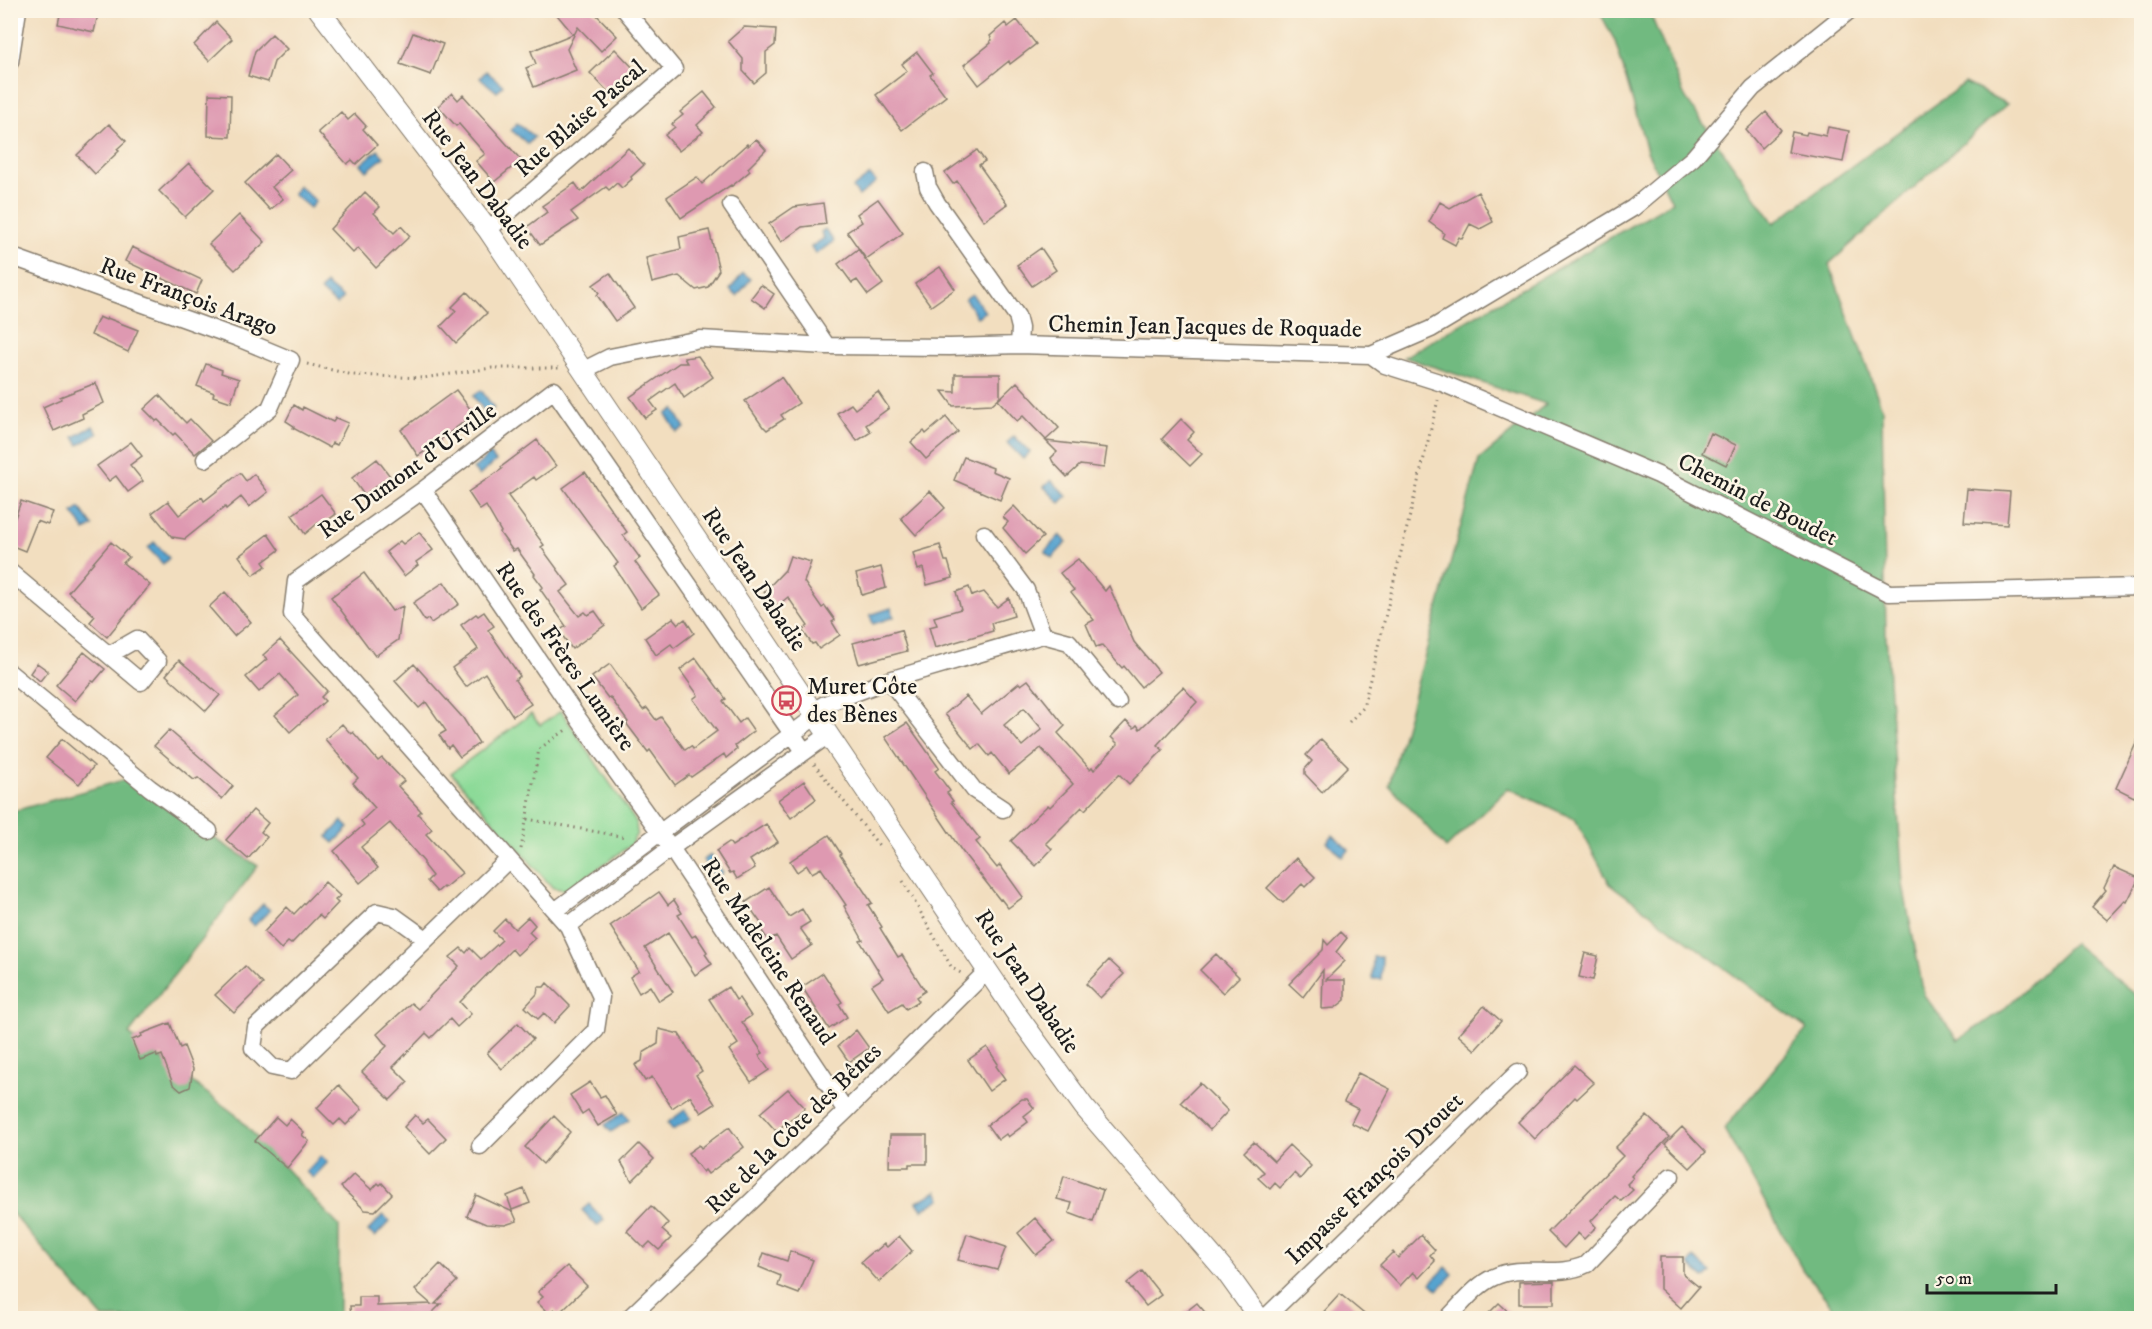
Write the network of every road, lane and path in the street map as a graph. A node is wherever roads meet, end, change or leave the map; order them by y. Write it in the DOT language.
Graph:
graph roads {
  1 [pos="18,10"];
  2 [pos="318,10"];
  3 [pos="625,10"];
  4 [pos="1850,10"];
  5 [pos="10,62"];
  6 [pos="925,172"];
  7 [pos="731,205"];
  8 [pos="488,230"];
  9 [pos="10,256"];
  10 [pos="1019,345"];
  11 [pos="827,346"];
  12 [pos="1371,355"];
  13 [pos="291,360"];
  14 [pos="582,371"];
  15 [pos="1442,383"];
  16 [pos="205,459"];
  17 [pos="423,490"];
  18 [pos="984,534"];
  19 [pos="10,572"];
  20 [pos="2142,587"];
  21 [pos="1043,635"];
  22 [pos="109,655"];
  23 [pos="10,673"];
  24 [pos="889,680"];
  25 [pos="1118,702"];
  26 [pos="814,713"];
  27 [pos="580,721"];
  28 [pos="1349,722"];
  29 [pos="792,735"];
  30 [pos="828,735"];
  31 [pos="804,751"];
  32 [pos="1003,809"];
  33 [pos="527,819"];
  34 [pos="209,831"];
  35 [pos="654,837"];
  36 [pos="671,848"];
  37 [pos="512,865"];
  38 [pos="555,910"];
  39 [pos="568,926"];
  40 [pos="426,939"];
  41 [pos="988,970"];
  42 [pos="1518,1072"];
  43 [pos="846,1111"];
  44 [pos="480,1146"];
  45 [pos="1671,1176"];
  46 [pos="629,1318"];
  47 [pos="1259,1318"];
  48 [pos="1264,1318"];
  49 [pos="1448,1318"];
  1 -- 5 [label="street"];
  2 -- 8 [label="street, Rue Jean Dabadie"];
  3 -- 8 [label="street, Rue Blaise Pascal"];
  4 -- 12 [label="street, Chemin Jean Jacques de Roquade"];
  6 -- 10 [label="street, Chemin Jean Jacques de Roquade"];
  7 -- 11 [label="street"];
  8 -- 14 [label="street, Rue Jean Dabadie"];
  9 -- 13 [label="street, Rue François Arago"];
  10 -- 11 [label="street, Chemin Jean Jacques de Roquade"];
  10 -- 12 [label="street, Chemin Jean Jacques de Roquade"];
  11 -- 14 [label="street, Chemin Jean Jacques de Roquade"];
  12 -- 15 [label="street, Chemin de Boudet"];
  13 -- 14 [label="path"];
  13 -- 16 [label="street, Rue François Arago"];
  14 -- 26 [label="street, Rue Jean Dabadie"];
  15 -- 20 [label="street, Chemin de Boudet"];
  15 -- 28 [label="path"];
  17 -- 27 [label="street, Rue des Frères Lumière"];
  17 -- 29 [label="street, Rue Dumont d'Urville"];
  17 -- 37 [label="street, Rue Dumont d'Urville"];
  18 -- 21 [label="street"];
  19 -- 22 [label="street"];
  21 -- 24 [label="street"];
  21 -- 25 [label="street"];
  23 -- 34 [label="street"];
  24 -- 26 [label="street"];
  24 -- 32 [label="street"];
  26 -- 29 [label="street"];
  26 -- 30 [label="street, Rue Jean Dabadie"];
  27 -- 33 [label="path"];
  27 -- 35 [label="street, Rue des Frères Lumière"];
  29 -- 31 [label="street, Rue Dumont d'Urville"];
  29 -- 35 [label="street"];
  30 -- 31 [label="street"];
  30 -- 41 [label="street, Rue Jean Dabadie"];
  31 -- 36 [label="street"];
  33 -- 35 [label="path"];
  33 -- 37 [label="path"];
  35 -- 36 [label="street, Rue des Frères Lumière"];
  35 -- 38 [label="street"];
  36 -- 39 [label="street"];
  36 -- 43 [label="street, Rue Madeleine Renaud"];
  37 -- 38 [label="street, Rue Dumont d'Urville"];
  37 -- 40 [label="street"];
  38 -- 39 [label="street, Rue Dumont d'Urville"];
  39 -- 44 [label="street, Rue Dumont d'Urville"];
  40 -- 40 [label="street"];
  41 -- 43 [label="street, Rue de la Côte des Bênes"];
  41 -- 47 [label="street, Rue Jean Dabadie"];
  42 -- 48 [label="street, Impasse François Drouet"];
  43 -- 46 [label="street, Rue de la Côte des Bênes"];
  45 -- 49 [label="street"];
}
